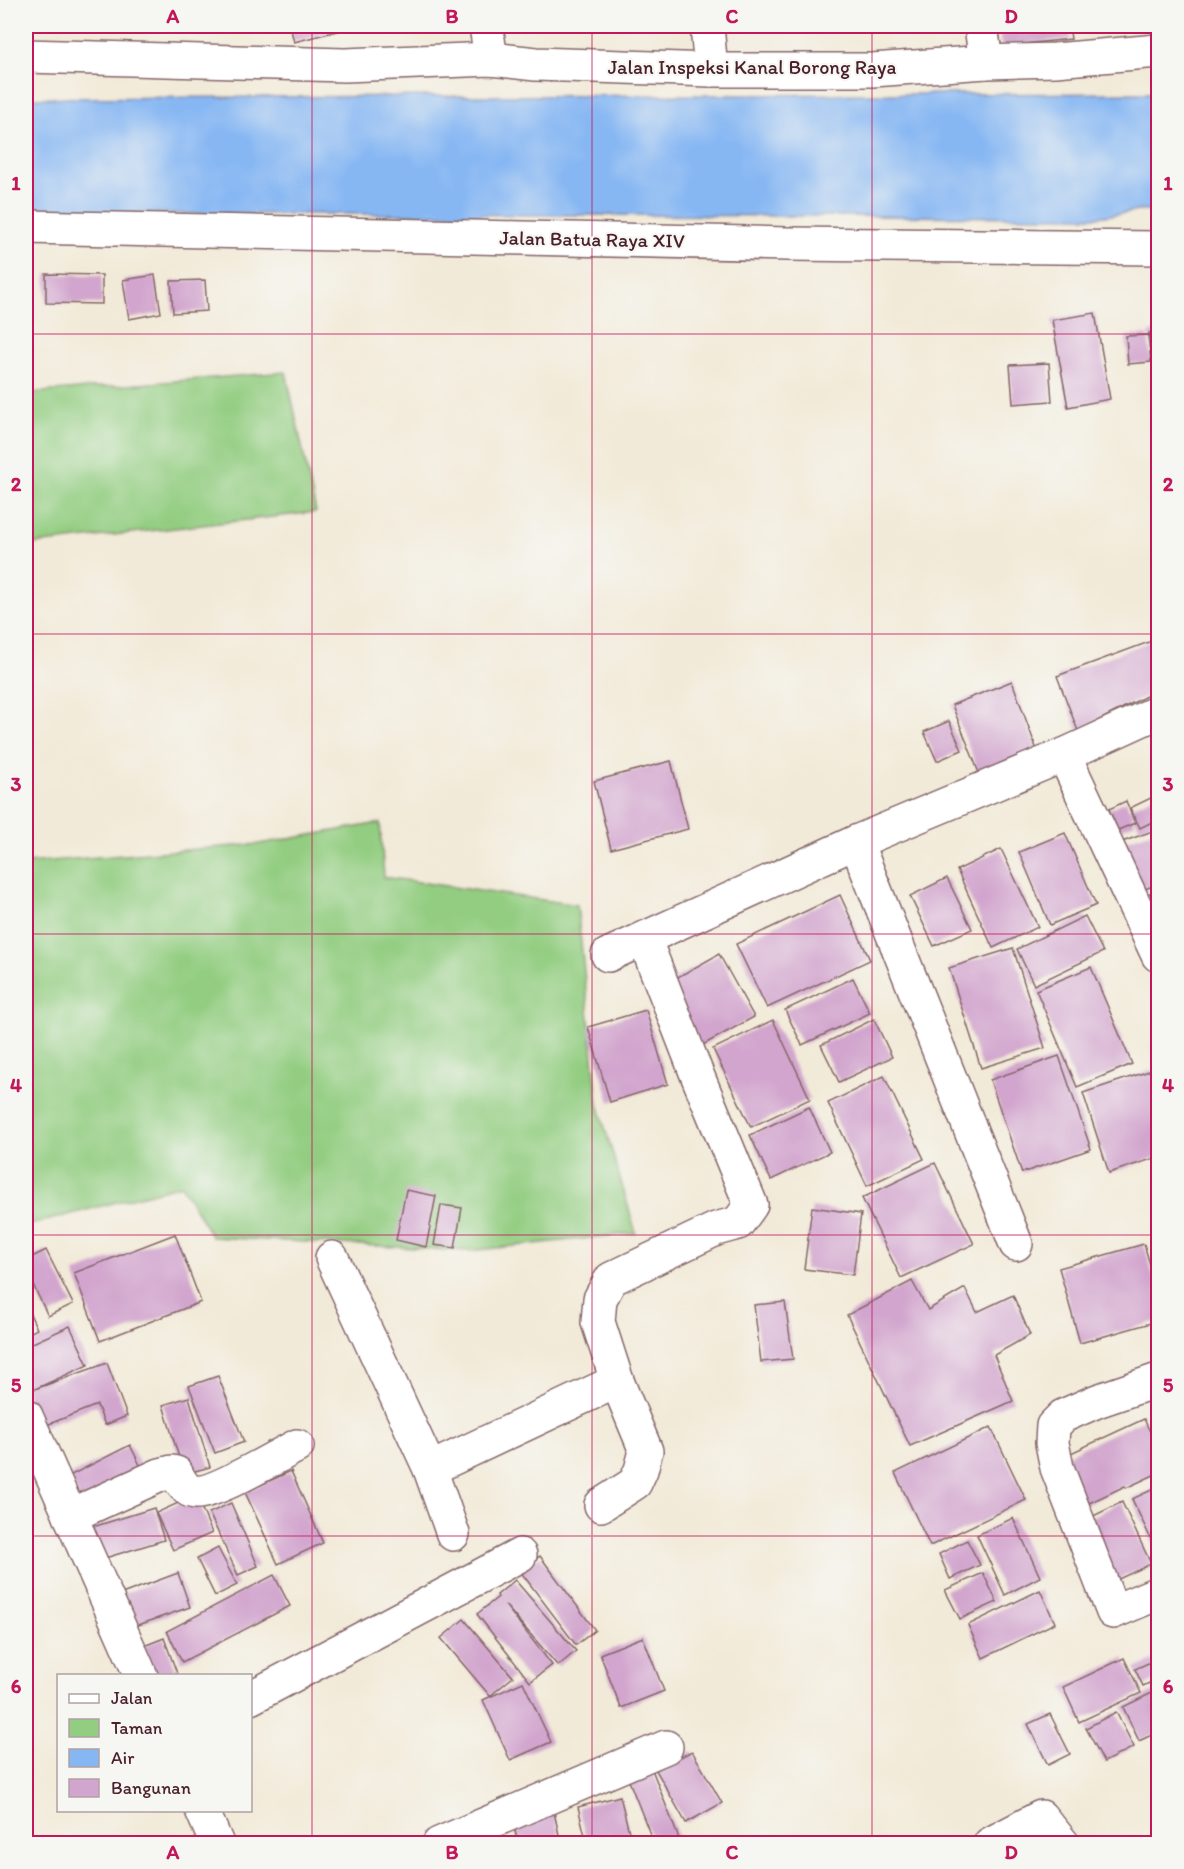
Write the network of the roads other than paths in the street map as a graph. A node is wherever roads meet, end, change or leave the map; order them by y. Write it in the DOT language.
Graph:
graph roads {
  1 [pos="486,26"];
  2 [pos="707,26"];
  3 [pos="981,26"];
  4 [pos="1158,51"];
  5 [pos="26,56"];
  6 [pos="491,59"];
  7 [pos="986,62"];
  8 [pos="711,70"];
  9 [pos="26,227"];
  10 [pos="1158,248"];
  11 [pos="1158,712"];
  12 [pos="1064,755"];
  13 [pos="856,842"];
  14 [pos="644,938"];
  15 [pos="608,955"];
  16 [pos="1158,955"];
  17 [pos="1016,1244"];
  18 [pos="332,1258"];
  19 [pos="1158,1380"];
  20 [pos="617,1381"];
  21 [pos="26,1416"];
  22 [pos="297,1446"];
  23 [pos="430,1470"];
  24 [pos="601,1505"];
  25 [pos="70,1516"];
  26 [pos="453,1534"];
  27 [pos="520,1555"];
  28 [pos="1158,1593"];
  29 [pos="140,1674"];
  30 [pos="252,1697"];
  31 [pos="666,1747"];
  32 [pos="203,1812"];
  33 [pos="217,1844"];
  34 [pos="439,1844"];
  35 [pos="990,1844"];
  36 [pos="1064,1844"];
  1 -- 6 [label="street"];
  2 -- 8 [label="street"];
  3 -- 7 [label="street"];
  4 -- 7 [label="street, Jalan Inspeksi Kanal Borong Raya"];
  5 -- 6 [label="street, Jalan Inspeksi Kanal Borong Raya"];
  6 -- 8 [label="street, Jalan Inspeksi Kanal Borong Raya"];
  7 -- 8 [label="street, Jalan Inspeksi Kanal Borong Raya"];
  9 -- 10 [label="street, Jalan Batua Raya XIV"];
  11 -- 12 [label="street"];
  12 -- 13 [label="street"];
  12 -- 16 [label="street"];
  13 -- 14 [label="street"];
  13 -- 17 [label="street"];
  14 -- 15 [label="street"];
  14 -- 20 [label="street"];
  18 -- 23 [label="street"];
  19 -- 28 [label="street"];
  20 -- 23 [label="street"];
  20 -- 24 [label="street"];
  21 -- 25 [label="street"];
  22 -- 25 [label="street"];
  23 -- 26 [label="street"];
  25 -- 29 [label="street"];
  27 -- 30 [label="street"];
  31 -- 34 [label="street"];
  32 -- 33 [label="street"];
  35 -- 36 [label="street"];
}
